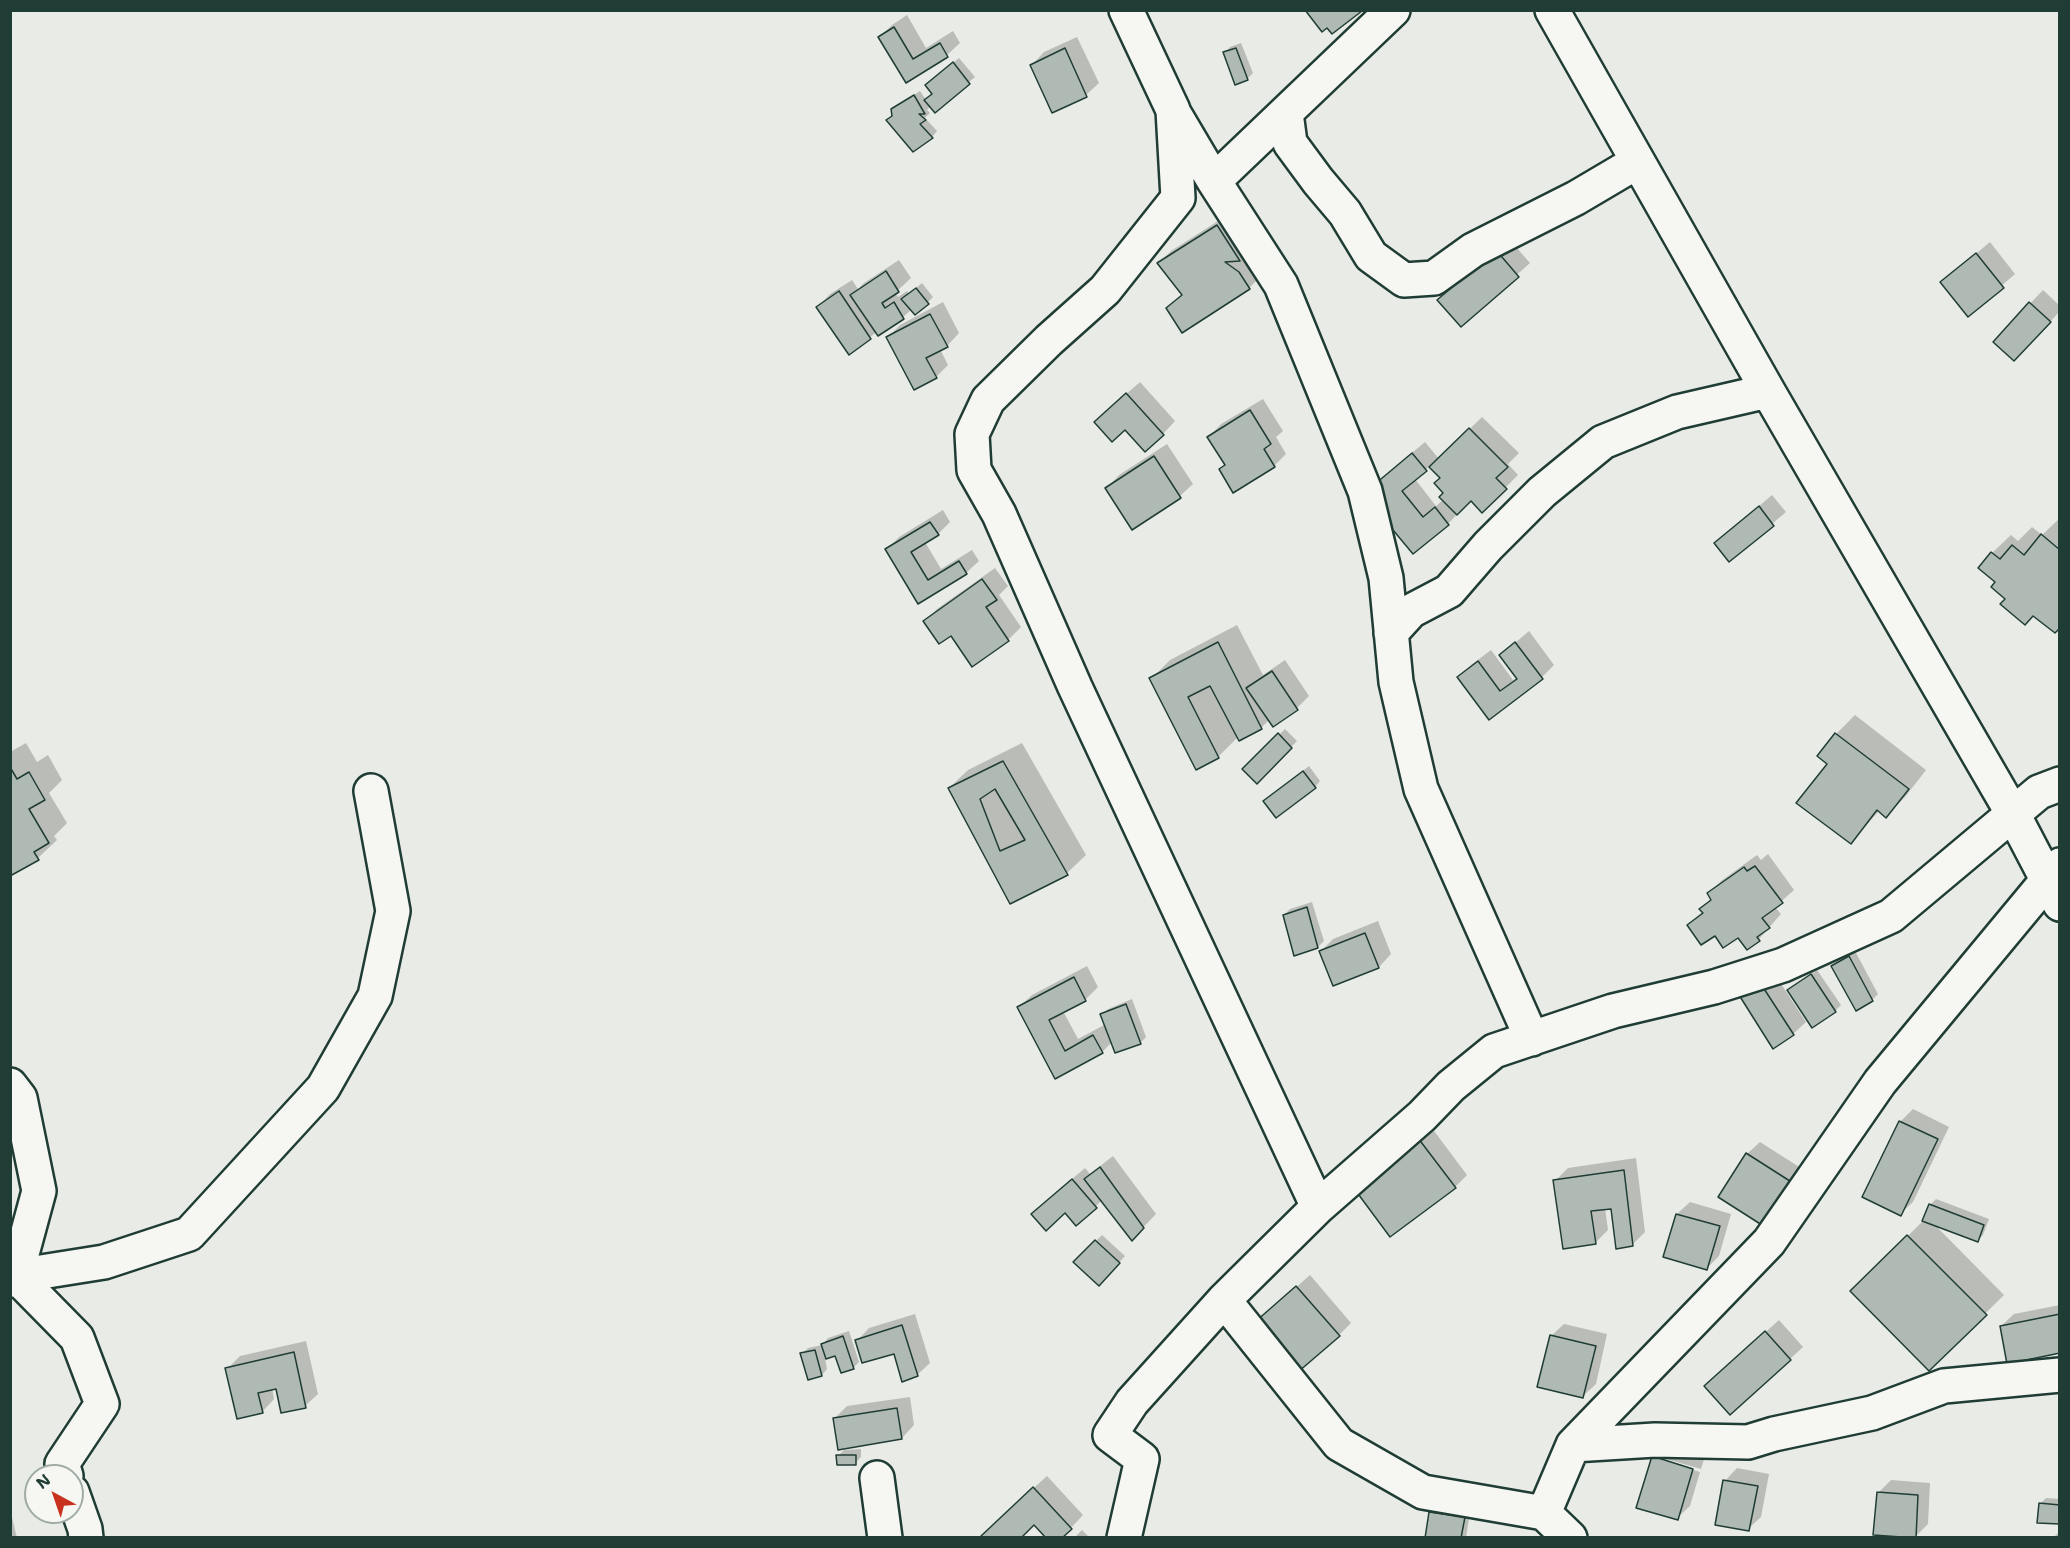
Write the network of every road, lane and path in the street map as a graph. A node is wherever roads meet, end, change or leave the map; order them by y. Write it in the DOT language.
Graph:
graph roads {
  1 [pos="1126,10"];
  2 [pos="1393,10"];
  3 [pos="1552,10"];
  4 [pos="1173,110"];
  5 [pos="1286,113"];
  6 [pos="1637,162"];
  7 [pos="1214,181"];
  8 [pos="1768,391"];
  9 [pos="1391,633"];
  10 [pos="2060,784"];
  11 [pos="371,791"];
  12 [pos="2013,814"];
  13 [pos="2055,882"];
  14 [pos="1532,1039"];
  15 [pos="10,1085"];
  16 [pos="1318,1207"];
  17 [pos="12,1277"];
  18 [pos="1224,1300"];
  19 [pos="2060,1375"];
  20 [pos="1573,1445"];
  21 [pos="62,1464"];
  22 [pos="877,1478"];
  23 [pos="1544,1513"];
  24 [pos="885,1538"];
  25 [pos="1124,1538"];
  26 [pos="1570,1538"];
  1 -- 4 [label="street"];
  2 -- 5 [label="street"];
  3 -- 6 [label="street"];
  4 -- 7 [label="street"];
  4 -- 16 [label="street"];
  5 -- 6 [label="street"];
  5 -- 7 [label="street"];
  6 -- 8 [label="street"];
  7 -- 9 [label="street"];
  8 -- 9 [label="street"];
  8 -- 12 [label="street"];
  9 -- 14 [label="street"];
  10 -- 12 [label="street"];
  11 -- 17 [label="street"];
  12 -- 13 [label="street"];
  12 -- 14 [label="street"];
  13 -- 20 [label="street"];
  14 -- 16 [label="street"];
  15 -- 17 [label="street"];
  16 -- 18 [label="street"];
  17 -- 21 [label="street"];
  18 -- 23 [label="street"];
  18 -- 25 [label="street"];
  19 -- 20 [label="street"];
  20 -- 23 [label="street"];
  22 -- 24 [label="street"];
  23 -- 26 [label="street"];
}
